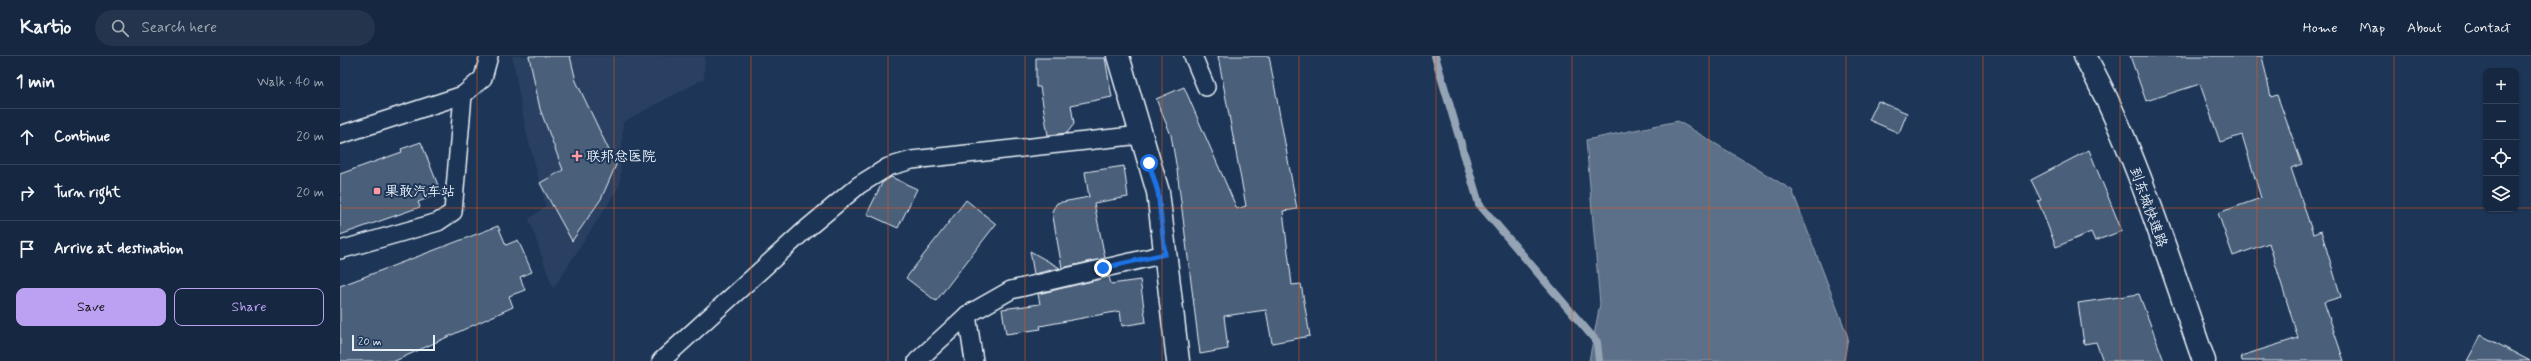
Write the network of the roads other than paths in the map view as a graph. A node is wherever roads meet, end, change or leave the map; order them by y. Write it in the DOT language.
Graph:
graph roads {
  1 [pos="489,56"];
  2 [pos="1118,56"];
  3 [pos="1193,56"];
  4 [pos="2085,56"];
  5 [pos="1206,87"];
  6 [pos="463,95"];
  7 [pos="340,135"];
  8 [pos="1141,135"];
  9 [pos="340,250"];
  10 [pos="1165,254"];
  11 [pos="967,315"];
  12 [pos="661,361"];
  13 [pos="917,361"];
  14 [pos="974,361"];
  15 [pos="1178,361"];
  16 [pos="2204,361"];
  1 -- 6 [label="lane"];
  2 -- 8 [label="main road"];
  3 -- 5 [label="lane"];
  4 -- 16 [label="main road, 到东城快速路"];
  6 -- 7 [label="lane"];
  6 -- 9 [label="lane"];
  8 -- 10 [label="main road"];
  8 -- 12 [label="lane"];
  10 -- 11 [label="lane"];
  10 -- 15 [label="main road"];
  11 -- 13 [label="lane"];
  11 -- 14 [label="lane"];
}
